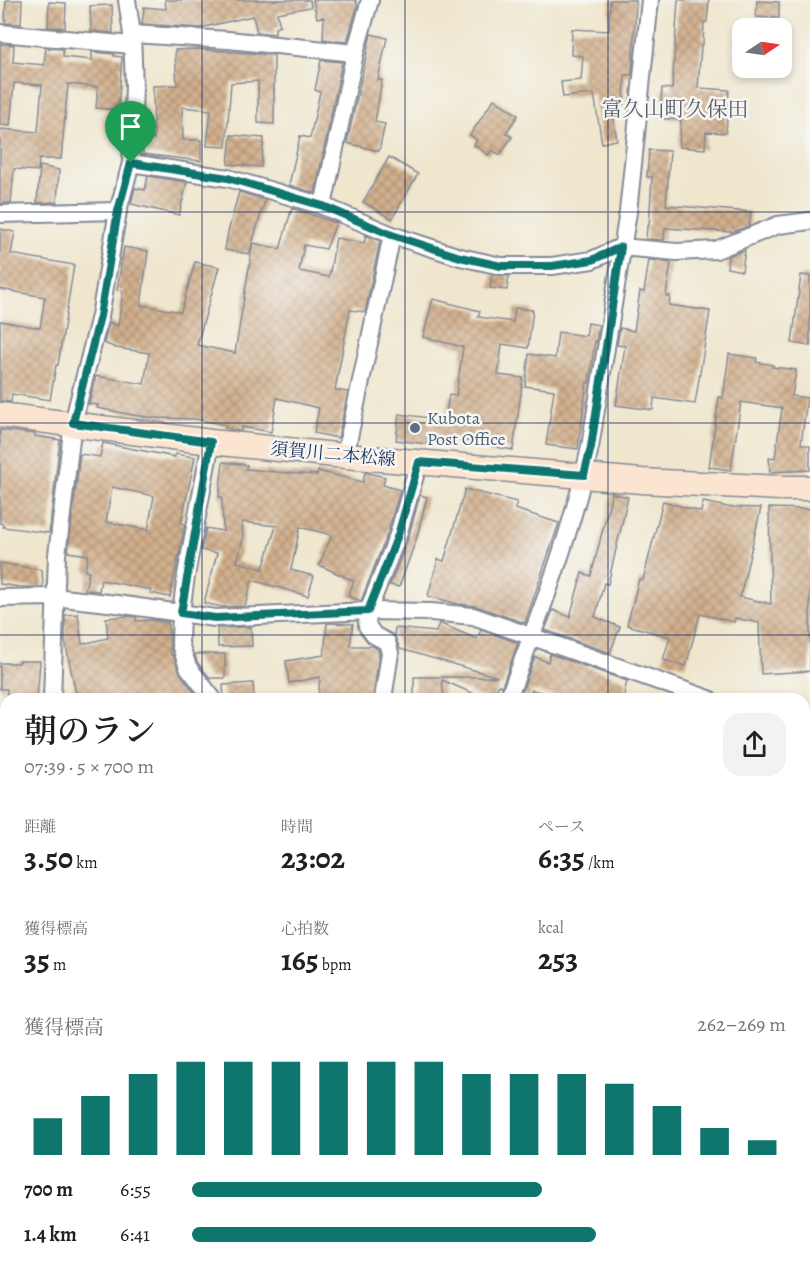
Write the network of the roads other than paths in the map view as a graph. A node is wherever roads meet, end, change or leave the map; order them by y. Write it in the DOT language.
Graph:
graph roads {
  1 [pos="128,0"];
  2 [pos="370,0"];
  3 [pos="650,0"];
  4 [pos="0,33"];
  5 [pos="132,39"];
  6 [pos="355,53"];
  7 [pos="131,163"];
  8 [pos="323,206"];
  9 [pos="118,211"];
  10 [pos="0,214"];
  11 [pos="810,221"];
  12 [pos="392,235"];
  13 [pos="621,247"];
  14 [pos="0,415"];
  15 [pos="73,423"];
  16 [pos="211,442"];
  17 [pos="345,456"];
  18 [pos="419,462"];
  19 [pos="584,475"];
  20 [pos="810,488"];
  21 [pos="54,597"];
  22 [pos="0,598"];
  23 [pos="368,611"];
  24 [pos="181,613"];
  25 [pos="532,636"];
  26 [pos="52,693"];
  27 [pos="208,693"];
  28 [pos="384,693"];
  29 [pos="510,693"];
  30 [pos="692,693"];
  1 -- 5 [label="street"];
  2 -- 6 [label="street"];
  3 -- 13 [label="street"];
  4 -- 5 [label="street"];
  5 -- 6 [label="street"];
  5 -- 7 [label="street"];
  6 -- 8 [label="street"];
  7 -- 8 [label="street"];
  7 -- 9 [label="street"];
  8 -- 12 [label="street"];
  9 -- 10 [label="street"];
  9 -- 15 [label="street"];
  11 -- 13 [label="street"];
  12 -- 13 [label="street"];
  12 -- 17 [label="street"];
  13 -- 19 [label="street"];
  14 -- 15 [label="main road, 須賀川二本松線"];
  15 -- 16 [label="main road, 須賀川二本松線"];
  15 -- 21 [label="street"];
  16 -- 17 [label="main road, 須賀川二本松線"];
  16 -- 24 [label="street"];
  17 -- 18 [label="main road, 須賀川二本松線"];
  18 -- 19 [label="main road, 須賀川二本松線"];
  18 -- 23 [label="street"];
  19 -- 20 [label="main road, 須賀川二本松線"];
  19 -- 25 [label="street"];
  21 -- 22 [label="street"];
  21 -- 24 [label="street"];
  21 -- 26 [label="street"];
  23 -- 24 [label="street"];
  23 -- 25 [label="street"];
  23 -- 28 [label="street"];
  24 -- 27 [label="street"];
  25 -- 29 [label="street"];
  25 -- 30 [label="street"];
}
